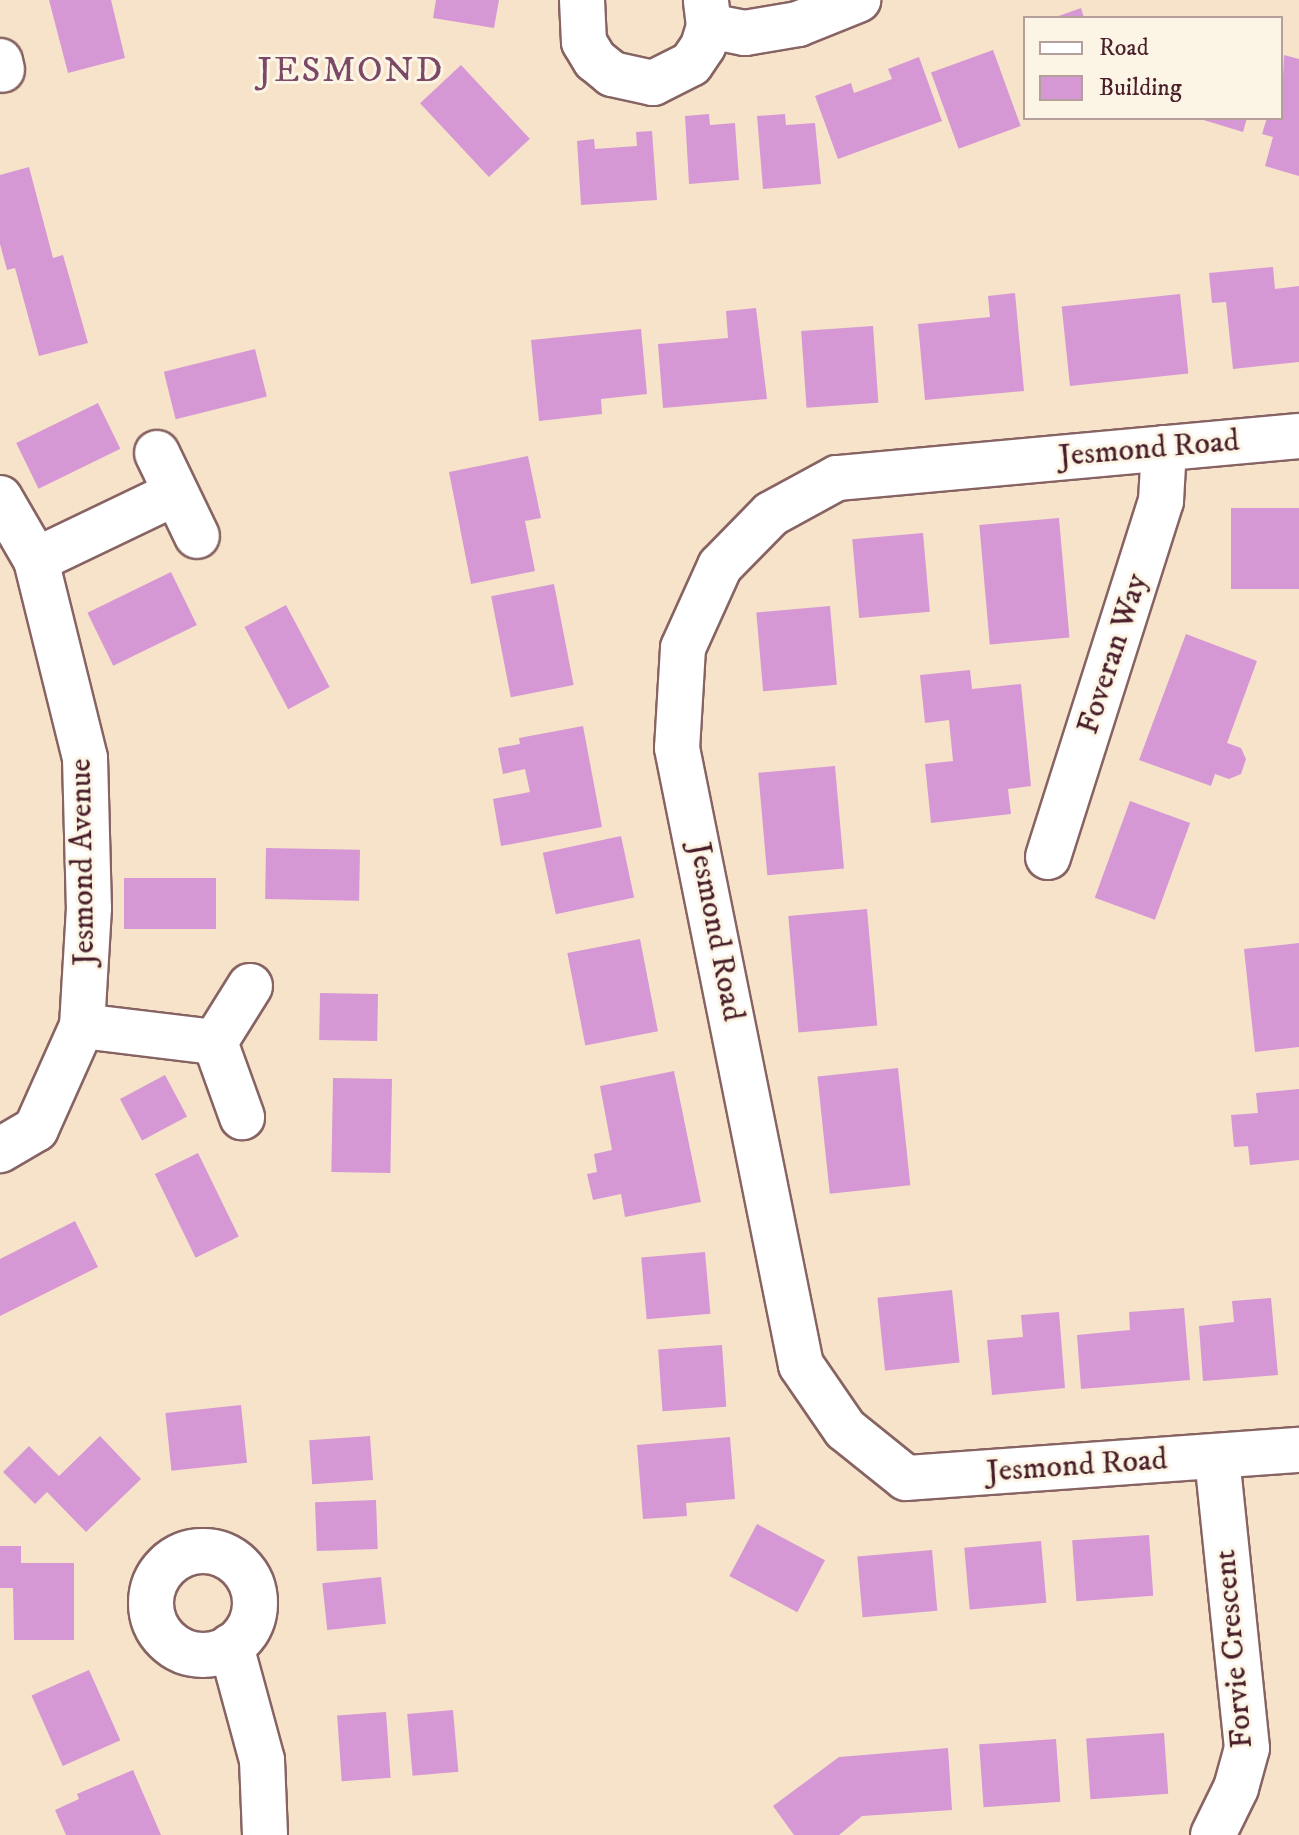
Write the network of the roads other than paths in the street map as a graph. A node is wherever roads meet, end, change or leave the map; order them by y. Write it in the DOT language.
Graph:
graph roads {
  1 [pos="582,0"];
  2 [pos="858,0"];
  3 [pos="708,13"];
  4 [pos="1299,436"];
  5 [pos="1164,448"];
  6 [pos="157,453"];
  7 [pos="176,493"];
  8 [pos="0,498"];
  9 [pos="197,536"];
  10 [pos="36,560"];
  11 [pos="1048,857"];
  12 [pos="250,986"];
  13 [pos="82,1026"];
  14 [pos="215,1042"];
  15 [pos="242,1117"];
  16 [pos="0,1150"];
  17 [pos="1299,1450"];
  18 [pos="1217,1457"];
  19 [pos="231,1646"];
  20 [pos="266,1835"];
  21 [pos="1213,1835"];
  1 -- 3 [label="street"];
  2 -- 3 [label="street"];
  4 -- 5 [label="street, Jesmond Road"];
  5 -- 11 [label="street, Foveran Way"];
  5 -- 18 [label="street, Jesmond Road"];
  6 -- 7 [label="street"];
  7 -- 9 [label="street"];
  7 -- 10 [label="street"];
  8 -- 10 [label="street, Jesmond Avenue"];
  10 -- 13 [label="street, Jesmond Avenue"];
  12 -- 14 [label="street"];
  13 -- 14 [label="street"];
  13 -- 16 [label="street, Jesmond Avenue"];
  14 -- 15 [label="street"];
  17 -- 18 [label="street, Jesmond Road"];
  18 -- 21 [label="street, Forvie Crescent"];
  19 -- 20 [label="street"];
}
